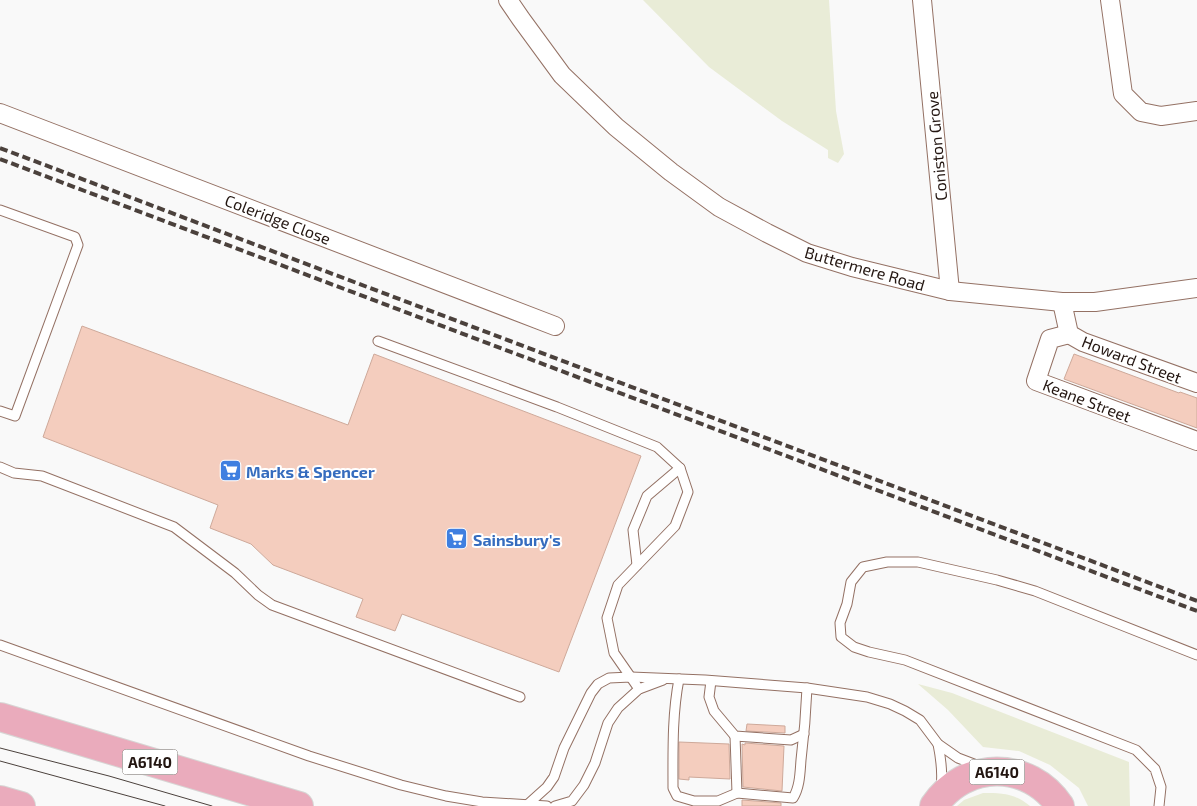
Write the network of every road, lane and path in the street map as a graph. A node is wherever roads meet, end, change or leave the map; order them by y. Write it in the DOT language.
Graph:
graph roads {
  1 [pos="508,0"];
  2 [pos="922,0"];
  3 [pos="1110,0"];
  4 [pos="1197,111"];
  5 [pos="0,113"];
  6 [pos="0,210"];
  7 [pos="1197,288"];
  8 [pos="950,291"];
  9 [pos="1062,302"];
  10 [pos="555,326"];
  11 [pos="1069,334"];
  12 [pos="378,341"];
  13 [pos="1197,383"];
  14 [pos="0,411"];
  15 [pos="1197,441"];
  16 [pos="0,467"];
  17 [pos="680,468"];
  18 [pos="637,566"];
  19 [pos="0,645"];
  20 [pos="1197,655"];
  21 [pos="631,677"];
  22 [pos="668,678"];
  23 [pos="679,679"];
  24 [pos="710,680"];
  25 [pos="807,688"];
  26 [pos="639,689"];
  27 [pos="520,697"];
  28 [pos="0,717"];
  29 [pos="804,734"];
  30 [pos="735,736"];
  31 [pos="938,744"];
  32 [pos="992,771"];
  33 [pos="737,793"];
  34 [pos="0,800"];
  35 [pos="937,802"];
  36 [pos="527,804"];
  37 [pos="21,806"];
  38 [pos="299,806"];
  39 [pos="548,806"];
  40 [pos="554,806"];
  41 [pos="1060,806"];
  42 [pos="1159,806"];
  1 -- 8 [label="street, Buttermere Road"];
  2 -- 8 [label="street, Coniston Grove"];
  3 -- 4 [label="street"];
  5 -- 10 [label="street, Coleridge Close"];
  6 -- 14 [label="lane"];
  7 -- 9 [label="street, Buttermere Road"];
  8 -- 9 [label="street, Buttermere Road"];
  9 -- 11 [label="street, Howard Street"];
  11 -- 13 [label="street, Howard Street"];
  11 -- 15 [label="street, Keane Street"];
  12 -- 17 [label="lane"];
  16 -- 27 [label="lane"];
  17 -- 18 [label="lane"];
  17 -- 18 [label="lane"];
  18 -- 21 [label="lane"];
  19 -- 36 [label="lane"];
  20 -- 42 [label="lane"];
  21 -- 22 [label="lane"];
  21 -- 26 [label="lane"];
  21 -- 36 [label="lane"];
  22 -- 23 [label="lane"];
  22 -- 26 [label="lane"];
  23 -- 24 [label="lane"];
  23 -- 33 [label="lane"];
  24 -- 25 [label="lane"];
  24 -- 30 [label="lane"];
  25 -- 29 [label="lane"];
  25 -- 31 [label="lane"];
  26 -- 40 [label="lane"];
  28 -- 38 [label="highway, A6140"];
  29 -- 30 [label="lane"];
  29 -- 33 [label="lane"];
  30 -- 33 [label="lane"];
  31 -- 32 [label="lane"];
  31 -- 35 [label="lane"];
  32 -- 35 [label="highway, A6140"];
  32 -- 41 [label="highway, A6140"];
  34 -- 37 [label="highway"];
  36 -- 39 [label="lane"];
}
